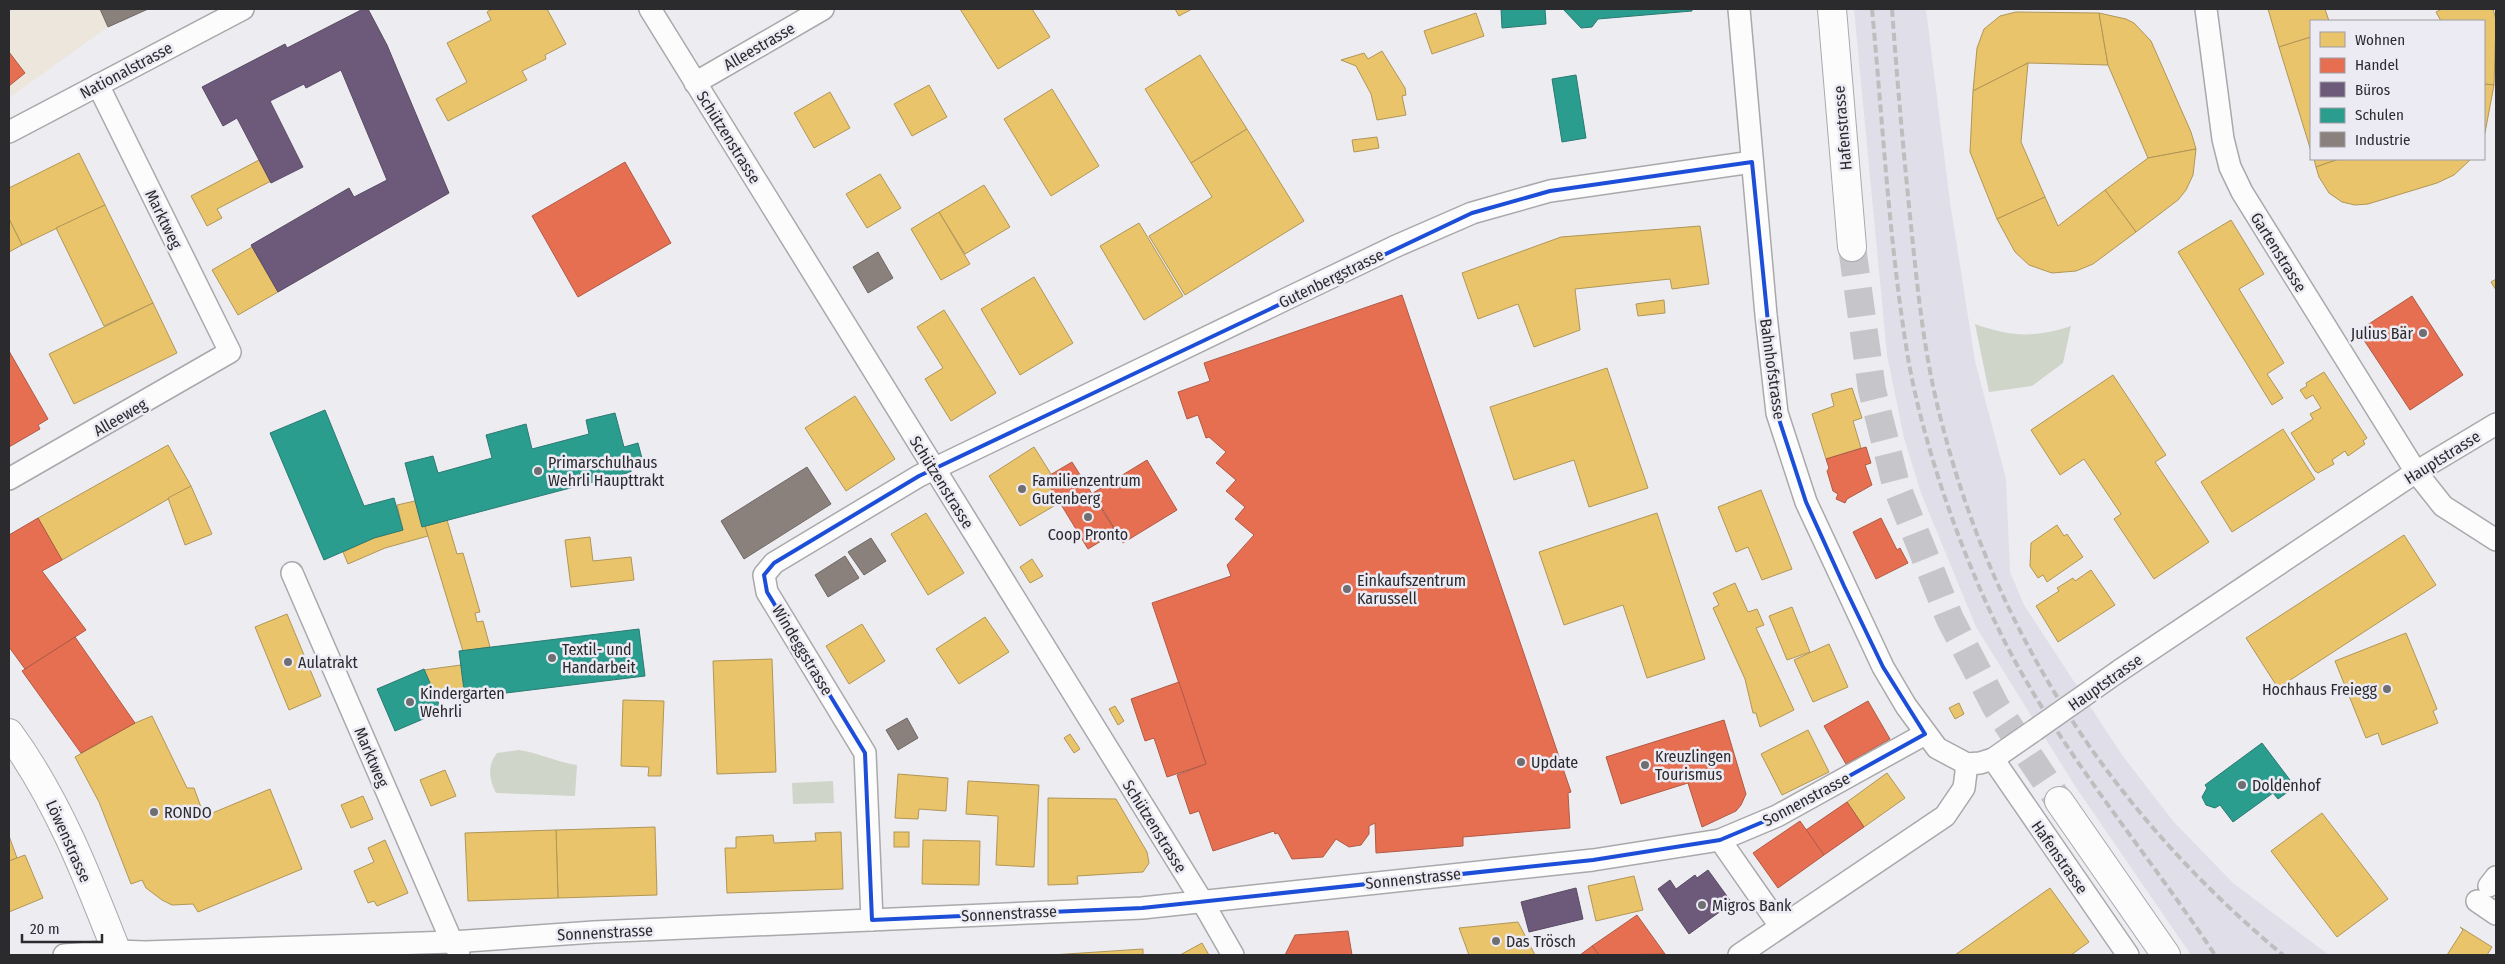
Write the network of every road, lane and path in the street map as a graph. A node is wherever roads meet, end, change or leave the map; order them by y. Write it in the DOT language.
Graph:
graph roads {
  1 [pos="243,9"];
  2 [pos="650,9"];
  3 [pos="823,9"];
  4 [pos="1739,9"];
  5 [pos="1832,9"];
  6 [pos="2206,9"];
  7 [pos="695,82"];
  8 [pos="98,85"];
  9 [pos="9,132"];
  10 [pos="1752,162"];
  11 [pos="1852,247"];
  12 [pos="230,352"];
  13 [pos="2496,424"];
  14 [pos="934,469"];
  15 [pos="2416,472"];
  16 [pos="9,479"];
  17 [pos="2496,540"];
  18 [pos="292,573"];
  19 [pos="9,733"];
  20 [pos="1925,734"];
  21 [pos="1993,760"];
  22 [pos="1967,764"];
  23 [pos="2059,801"];
  24 [pos="1720,840"];
  25 [pos="2488,888"];
  26 [pos="1202,901"];
  27 [pos="2496,914"];
  28 [pos="872,920"];
  29 [pos="1780,926"];
  30 [pos="457,949"];
  31 [pos="117,953"];
  32 [pos="64,955"];
  33 [pos="1233,955"];
  34 [pos="1739,955"];
  35 [pos="2128,955"];
  36 [pos="2166,955"];
  1 -- 8 [label="street, Nationalstrasse"];
  2 -- 7 [label="street, Schützenstrasse"];
  3 -- 7 [label="street, Alleestrasse"];
  4 -- 10 [label="street, Bahnhofstrasse"];
  5 -- 11 [label="main road, Hafenstrasse"];
  6 -- 15 [label="street, Gartenstrasse"];
  7 -- 14 [label="street, Schützenstrasse"];
  8 -- 9 [label="street, Nationalstrasse"];
  8 -- 12 [label="street, Marktweg"];
  10 -- 14 [label="street, Gutenbergstrasse"];
  10 -- 20 [label="street, Bahnhofstrasse"];
  12 -- 16 [label="street, Alleeweg"];
  13 -- 15 [label="street, Hauptstrasse"];
  14 -- 26 [label="street, Schützenstrasse"];
  14 -- 28 [label="street, Windeggstrasse"];
  15 -- 17 [label="street, Gartenstrasse"];
  15 -- 21 [label="street, Hauptstrasse, bridge"];
  18 -- 30 [label="street, Marktweg"];
  19 -- 31 [label="main road, Löwenstrasse"];
  20 -- 22 [label="street, Bahnhofstrasse"];
  20 -- 24 [label="street, Sonnenstrasse"];
  21 -- 22 [label="street, Hauptstrasse"];
  21 -- 35 [label="street, Hafenstrasse"];
  22 -- 29 [label="street"];
  23 -- 36 [label="main road, Hafenstrasse"];
  24 -- 26 [label="street, Sonnenstrasse"];
  24 -- 29 [label="street"];
  25 -- 27 [label="street"];
  26 -- 28 [label="street, Sonnenstrasse"];
  26 -- 33 [label="street, Schützenstrasse"];
  28 -- 30 [label="street, Sonnenstrasse"];
  29 -- 34 [label="street"];
  30 -- 31 [label="street, Sonnenstrasse"];
  31 -- 32 [label="street, Sonnenstrasse"];
}
